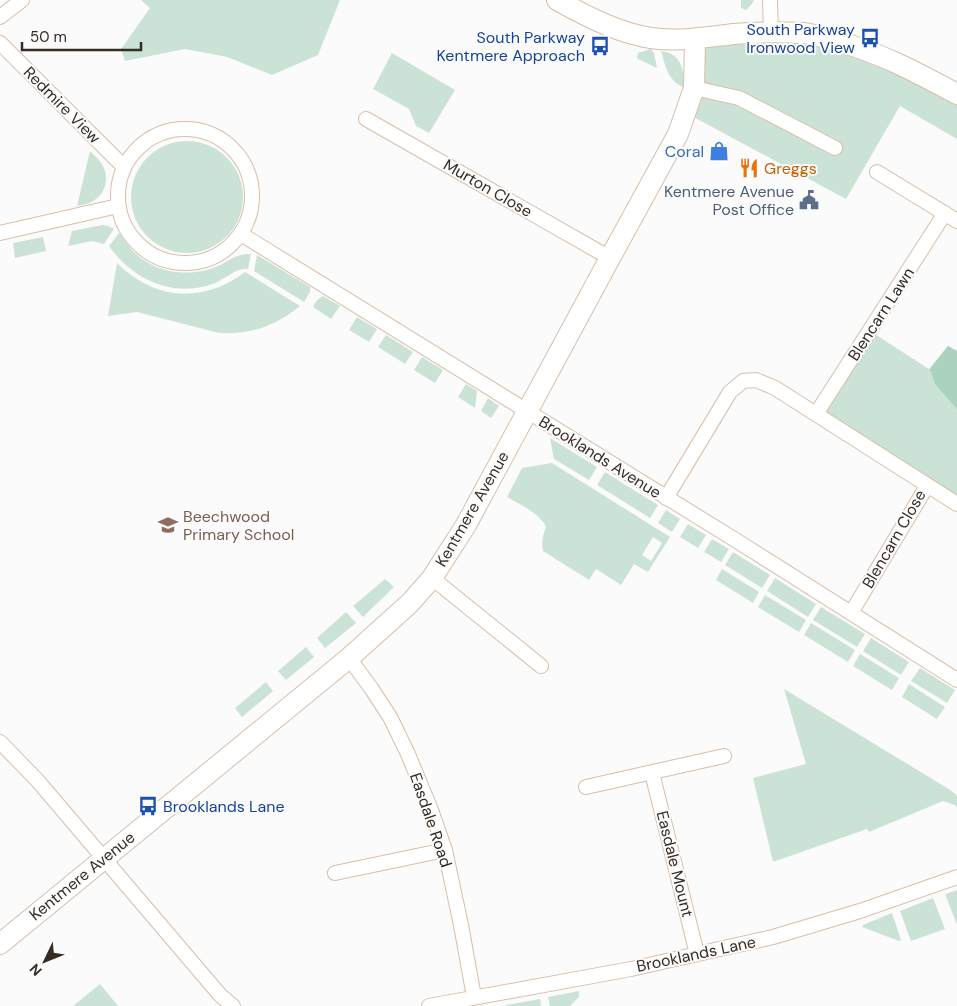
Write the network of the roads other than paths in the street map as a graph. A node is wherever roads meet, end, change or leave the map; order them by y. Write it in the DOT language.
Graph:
graph roads {
  1 [pos="22,0"];
  2 [pos="556,0"];
  3 [pos="770,0"];
  4 [pos="0,17"];
  5 [pos="771,33"];
  6 [pos="695,39"];
  7 [pos="0,43"];
  8 [pos="694,88"];
  9 [pos="957,94"];
  10 [pos="366,119"];
  11 [pos="835,148"];
  12 [pos="124,167"];
  13 [pos="876,172"];
  14 [pos="118,206"];
  15 [pos="951,217"];
  16 [pos="0,233"];
  17 [pos="241,234"];
  18 [pos="610,258"];
  19 [pos="528,412"];
  20 [pos="816,414"];
  21 [pos="927,486"];
  22 [pos="666,498"];
  23 [pos="957,504"];
  24 [pos="432,578"];
  25 [pos="851,613"];
  26 [pos="349,658"];
  27 [pos="541,666"];
  28 [pos="957,680"];
  29 [pos="0,742"];
  30 [pos="724,756"];
  31 [pos="652,773"];
  32 [pos="586,787"];
  33 [pos="445,850"];
  34 [pos="104,858"];
  35 [pos="335,873"];
  36 [pos="957,877"];
  37 [pos="0,944"];
  38 [pos="697,954"];
  39 [pos="474,997"];
  40 [pos="233,1006"];
  41 [pos="429,1006"];
  1 -- 4 [label="street"];
  2 -- 6 [label="street"];
  3 -- 5 [label="street"];
  5 -- 6 [label="street"];
  5 -- 9 [label="street"];
  6 -- 8 [label="street, Kentmere Avenue"];
  7 -- 12 [label="street, Redmire View"];
  8 -- 11 [label="street"];
  8 -- 18 [label="street, Kentmere Avenue"];
  10 -- 18 [label="street, Murton Close"];
  12 -- 14 [label="street"];
  12 -- 17 [label="street"];
  13 -- 15 [label="street"];
  14 -- 16 [label="street"];
  14 -- 17 [label="street"];
  15 -- 20 [label="street, Blencarn Lawn"];
  17 -- 19 [label="street, Brooklands Avenue"];
  18 -- 19 [label="street, Kentmere Avenue"];
  19 -- 22 [label="street, Brooklands Avenue"];
  19 -- 24 [label="street, Kentmere Avenue"];
  20 -- 21 [label="street, Blencarn Close"];
  20 -- 22 [label="street, Blencarn Close"];
  21 -- 23 [label="street"];
  21 -- 25 [label="street, Blencarn Close"];
  22 -- 25 [label="street, Brooklands Avenue"];
  24 -- 26 [label="street, Kentmere Avenue"];
  24 -- 27 [label="street"];
  25 -- 28 [label="street, Brooklands Avenue"];
  26 -- 33 [label="street, Easdale Road"];
  26 -- 34 [label="street, Kentmere Avenue"];
  29 -- 34 [label="street"];
  30 -- 31 [label="street"];
  31 -- 32 [label="street"];
  31 -- 38 [label="street, Easdale Mount"];
  33 -- 35 [label="street"];
  33 -- 39 [label="street, Easdale Road"];
  34 -- 37 [label="street, Kentmere Avenue"];
  34 -- 40 [label="street"];
  36 -- 38 [label="street, Brooklands Lane"];
  38 -- 39 [label="street, Brooklands Lane"];
  39 -- 41 [label="street, Brooklands Lane"];
}
